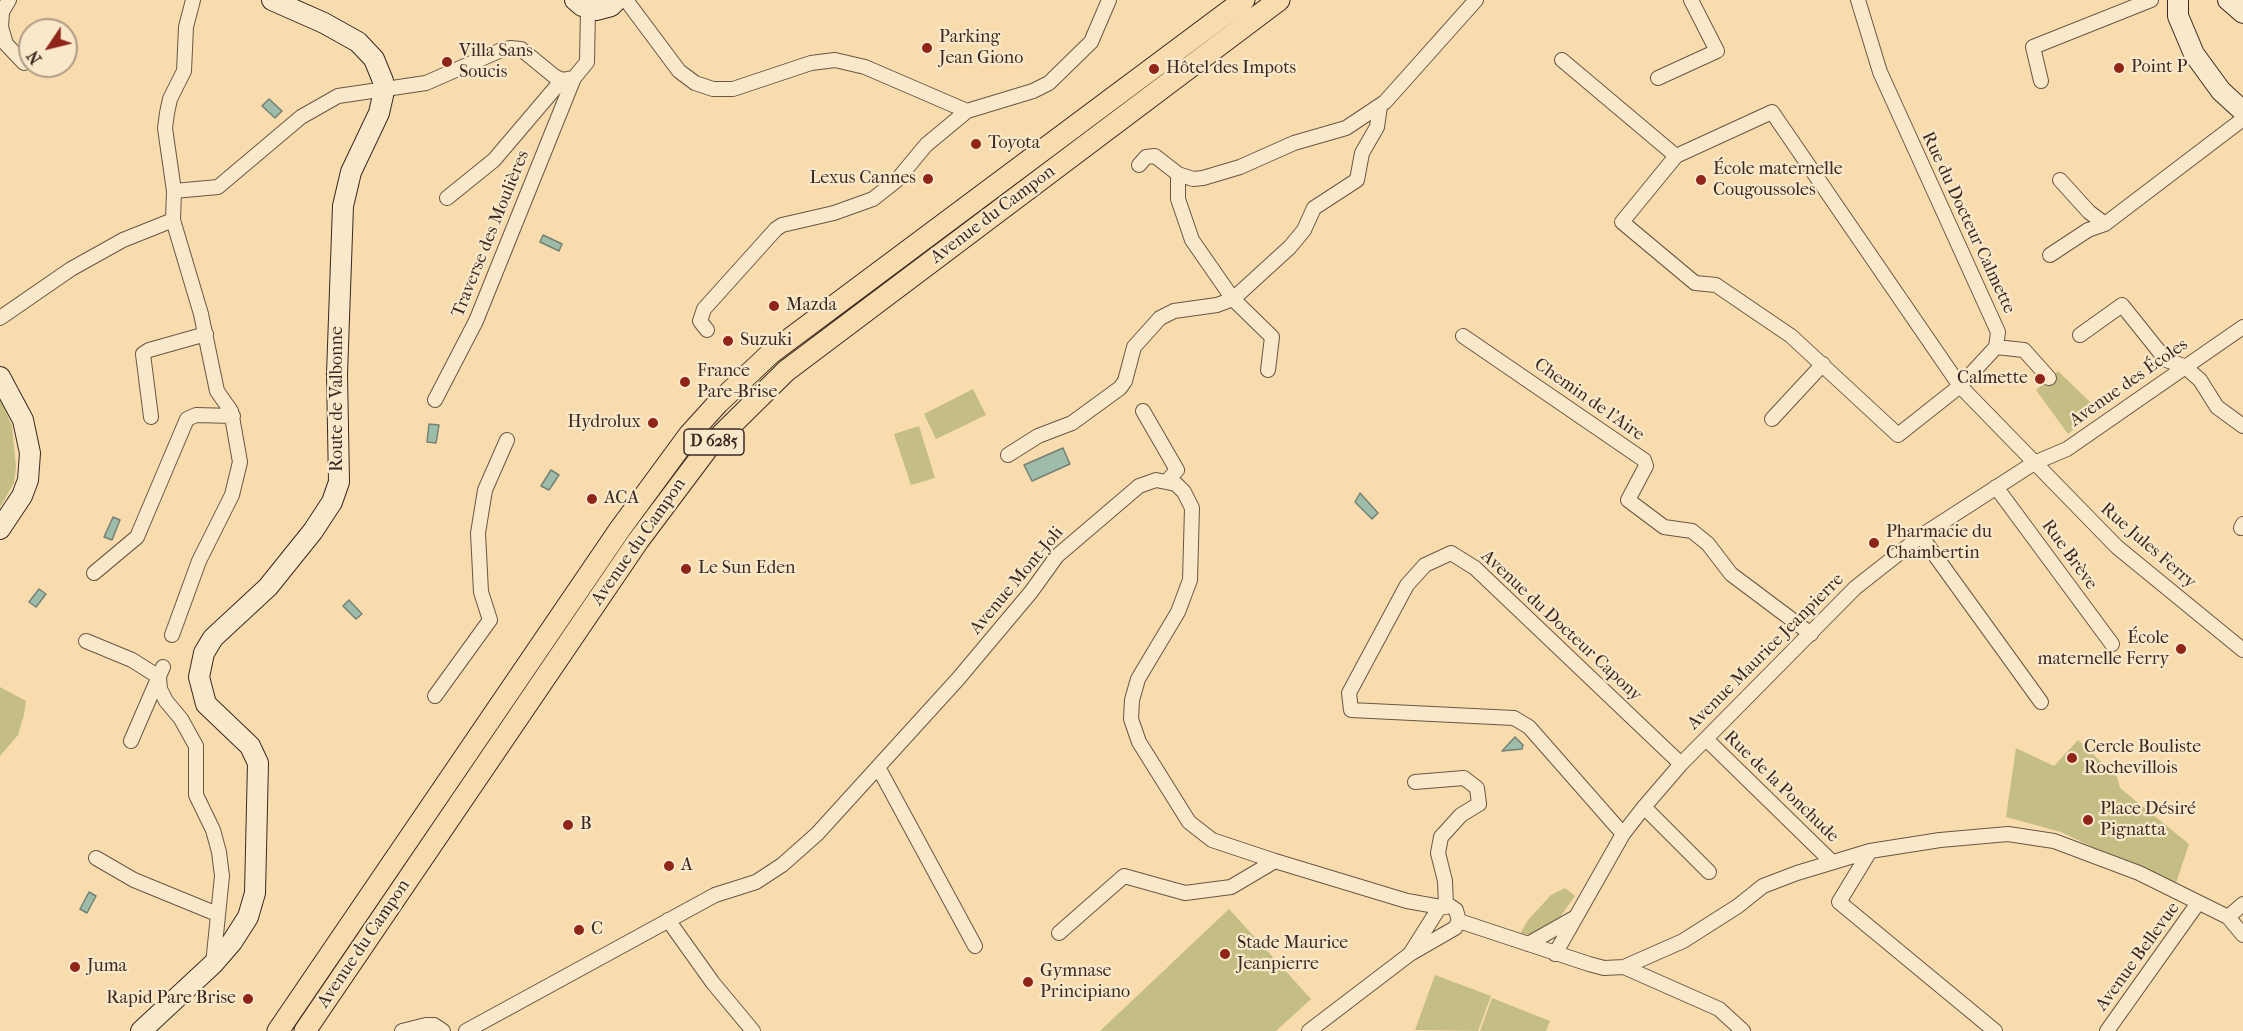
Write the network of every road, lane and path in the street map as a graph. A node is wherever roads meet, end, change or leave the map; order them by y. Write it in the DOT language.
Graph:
graph roads {
  1 [pos="9,0"];
  2 [pos="193,0"];
  3 [pos="272,0"];
  4 [pos="617,0"];
  5 [pos="626,0"];
  6 [pos="1109,0"];
  7 [pos="1244,0"];
  8 [pos="1279,0"];
  9 [pos="1476,0"];
  10 [pos="1691,0"];
  11 [pos="1858,0"];
  12 [pos="2151,0"];
  13 [pos="2178,0"];
  14 [pos="2228,0"];
  15 [pos="582,4"];
  16 [pos="2243,13"];
  17 [pos="18,57"];
  18 [pos="1562,60"];
  19 [pos="1658,78"];
  20 [pos="568,79"];
  21 [pos="2041,81"];
  22 [pos="384,91"];
  23 [pos="1380,106"];
  24 [pos="967,111"];
  25 [pos="2243,111"];
  26 [pos="2243,119"];
  27 [pos="1676,156"];
  28 [pos="1139,165"];
  29 [pos="1178,174"];
  30 [pos="2060,180"];
  31 [pos="174,190"];
  32 [pos="447,198"];
  33 [pos="173,220"];
  34 [pos="2105,224"];
  35 [pos="2050,255"];
  36 [pos="1233,299"];
  37 [pos="0,318"];
  38 [pos="2243,327"];
  39 [pos="707,330"];
  40 [pos="206,334"];
  41 [pos="2080,335"];
  42 [pos="1463,336"];
  43 [pos="1996,346"];
  44 [pos="1823,364"];
  45 [pos="2184,366"];
  46 [pos="1268,370"];
  47 [pos="0,377"];
  48 [pos="2049,378"];
  49 [pos="1960,386"];
  50 [pos="435,400"];
  51 [pos="1143,411"];
  52 [pos="233,416"];
  53 [pos="151,417"];
  54 [pos="1772,419"];
  55 [pos="2243,426"];
  56 [pos="507,440"];
  57 [pos="1008,455"];
  58 [pos="2034,463"];
  59 [pos="1168,480"];
  60 [pos="1996,487"];
  61 [pos="0,529"];
  62 [pos="1921,536"];
  63 [pos="94,573"];
  64 [pos="1811,634"];
  65 [pos="172,635"];
  66 [pos="86,641"];
  67 [pos="2112,644"];
  68 [pos="2243,650"];
  69 [pos="161,672"];
  70 [pos="435,696"];
  71 [pos="2041,702"];
  72 [pos="1706,739"];
  73 [pos="131,741"];
  74 [pos="1681,764"];
  75 [pos="878,767"];
  76 [pos="1415,782"];
  77 [pos="1644,807"];
  78 [pos="1623,834"];
  79 [pos="1870,852"];
  80 [pos="96,858"];
  81 [pos="1275,861"];
  82 [pos="1831,861"];
  83 [pos="1709,872"];
  84 [pos="2198,903"];
  85 [pos="2243,904"];
  86 [pos="1440,910"];
  87 [pos="217,914"];
  88 [pos="1575,917"];
  89 [pos="2228,917"];
  90 [pos="668,920"];
  91 [pos="1459,921"];
  92 [pos="1447,931"];
  93 [pos="1059,933"];
  94 [pos="2243,935"];
  95 [pos="1528,944"];
  96 [pos="975,946"];
  97 [pos="1410,954"];
  98 [pos="1555,954"];
  99 [pos="213,964"];
  100 [pos="1624,967"];
  101 [pos="141,1031"];
  102 [pos="278,1031"];
  103 [pos="304,1031"];
  104 [pos="402,1031"];
  105 [pos="442,1031"];
  106 [pos="466,1031"];
  107 [pos="753,1031"];
  108 [pos="1309,1031"];
  109 [pos="1743,1031"];
  110 [pos="1995,1031"];
  111 [pos="2107,1031"];
  1 -- 17 [label="street"];
  2 -- 31 [label="street"];
  3 -- 22 [label="street"];
  4 -- 15 [label="street"];
  5 -- 24 [label="street"];
  6 -- 24 [label="street"];
  7 -- 102 [label="main road, Avenue du Campon / D 6285"];
  8 -- 103 [label="main road, Avenue du Campon / D 6285"];
  9 -- 23 [label="street"];
  10 -- 19 [label="street"];
  11 -- 43 [label="street, Rue du Docteur Calmette"];
  12 -- 21 [label="street"];
  13 -- 25 [label="street"];
  14 -- 16 [label="street"];
  15 -- 20 [label="street"];
  18 -- 27 [label="street"];
  20 -- 22 [label="street"];
  20 -- 32 [label="street"];
  20 -- 50 [label="street, Traverse des Moulières"];
  22 -- 31 [label="street"];
  22 -- 99 [label="street, Route de Valbonne"];
  23 -- 29 [label="street"];
  23 -- 36 [label="street"];
  24 -- 39 [label="street"];
  26 -- 34 [label="street"];
  27 -- 44 [label="street"];
  27 -- 49 [label="street"];
  28 -- 29 [label="street"];
  29 -- 36 [label="street"];
  30 -- 34 [label="street"];
  31 -- 33 [label="street"];
  33 -- 37 [label="street"];
  33 -- 40 [label="street"];
  34 -- 35 [label="street"];
  36 -- 46 [label="street"];
  36 -- 57 [label="street"];
  38 -- 45 [label="street, Avenue des Écoles"];
  40 -- 52 [label="street"];
  40 -- 53 [label="street"];
  41 -- 45 [label="street"];
  42 -- 64 [label="street, Chemin de l'Aire"];
  43 -- 48 [label="street"];
  43 -- 49 [label="street"];
  44 -- 49 [label="street"];
  44 -- 54 [label="street"];
  45 -- 55 [label="street"];
  45 -- 58 [label="street, Avenue des Écoles"];
  47 -- 61 [label="street"];
  49 -- 58 [label="street"];
  51 -- 59 [label="street"];
  52 -- 63 [label="street"];
  52 -- 65 [label="street"];
  56 -- 70 [label="street"];
  58 -- 60 [label="street, Avenue Maurice Jeanpierre"];
  58 -- 68 [label="street, Rue Jules Ferry"];
  59 -- 75 [label="street, Avenue Mont-Joli"];
  59 -- 81 [label="street"];
  60 -- 62 [label="street, Avenue Maurice Jeanpierre"];
  60 -- 67 [label="street, Rue Brève"];
  62 -- 64 [label="street, Avenue Maurice Jeanpierre"];
  62 -- 71 [label="street"];
  64 -- 72 [label="street, Avenue Maurice Jeanpierre"];
  66 -- 69 [label="street"];
  69 -- 73 [label="street"];
  69 -- 87 [label="street"];
  72 -- 74 [label="street, Avenue Maurice Jeanpierre"];
  72 -- 82 [label="street, Rue de la Ponchude"];
  74 -- 77 [label="street, Avenue Maurice Jeanpierre"];
  74 -- 78 [label="street, Avenue du Docteur Capony"];
  75 -- 90 [label="street, Avenue Mont-Joli"];
  75 -- 96 [label="street"];
  76 -- 86 [label="street"];
  77 -- 78 [label="street, Avenue Maurice Jeanpierre"];
  77 -- 83 [label="street"];
  78 -- 88 [label="street, Avenue Maurice Jeanpierre"];
  79 -- 82 [label="street"];
  79 -- 84 [label="street"];
  79 -- 110 [label="street"];
  80 -- 87 [label="street"];
  81 -- 86 [label="street"];
  81 -- 93 [label="street"];
  82 -- 100 [label="street"];
  84 -- 89 [label="street"];
  84 -- 111 [label="street, Avenue Bellevue"];
  85 -- 89 [label="street"];
  86 -- 91 [label="street"];
  86 -- 92 [label="street"];
  86 -- 97 [label="street"];
  87 -- 99 [label="street"];
  88 -- 95 [label="street"];
  88 -- 98 [label="street, Avenue Maurice Jeanpierre"];
  89 -- 94 [label="street"];
  90 -- 106 [label="street, Avenue Mont-Joli"];
  90 -- 107 [label="street"];
  91 -- 92 [label="street"];
  91 -- 95 [label="street"];
  92 -- 97 [label="street"];
  95 -- 98 [label="street"];
  97 -- 108 [label="street"];
  98 -- 100 [label="street"];
  99 -- 101 [label="street, Route de Valbonne"];
  100 -- 109 [label="street"];
  104 -- 105 [label="street"];
}
